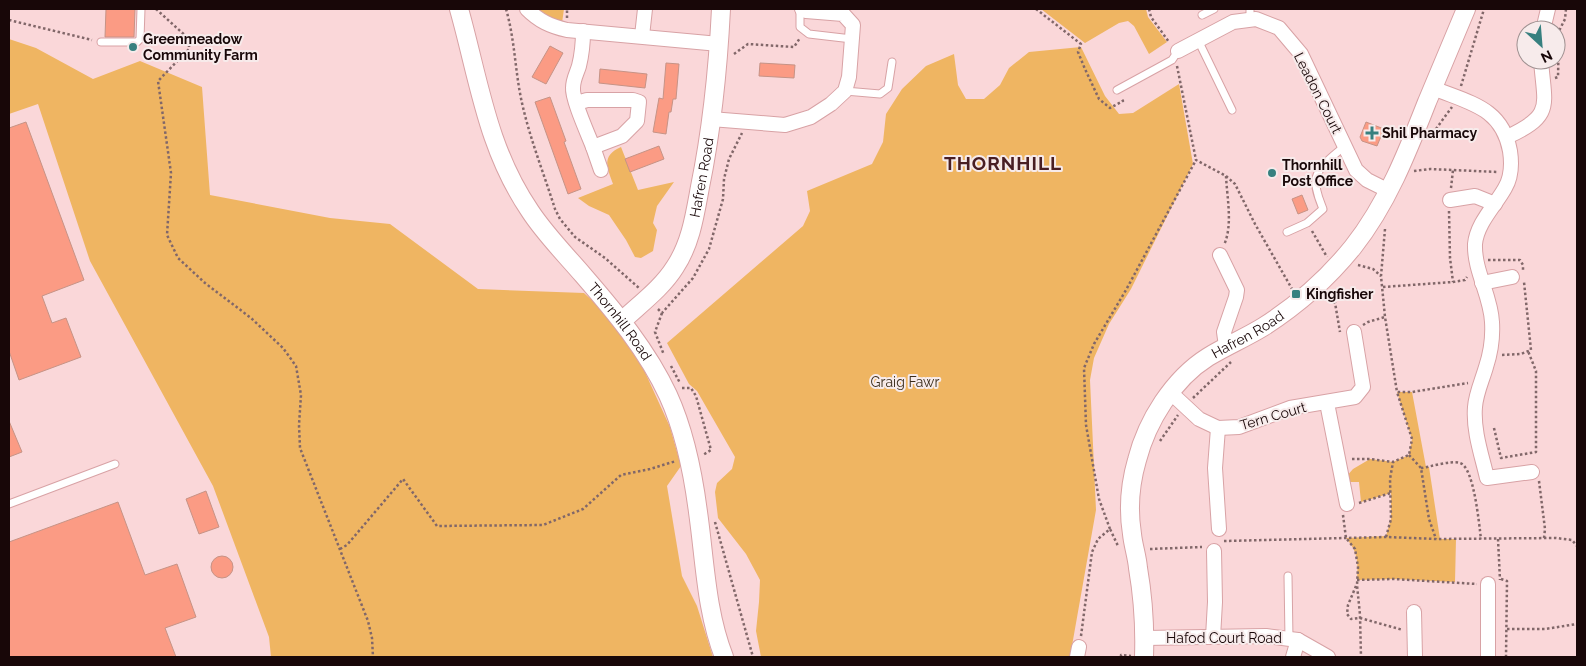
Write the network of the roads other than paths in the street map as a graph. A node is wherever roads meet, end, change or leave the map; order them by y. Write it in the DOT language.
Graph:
graph roads {
  1 [pos="141,9"];
  2 [pos="459,9"];
  3 [pos="527,9"];
  4 [pos="644,9"];
  5 [pos="721,9"];
  6 [pos="801,9"];
  7 [pos="1214,9"];
  8 [pos="1466,9"];
  9 [pos="1250,14"];
  10 [pos="1202,15"];
  11 [pos="583,31"];
  12 [pos="642,36"];
  13 [pos="852,39"];
  14 [pos="1198,40"];
  15 [pos="101,42"];
  16 [pos="719,44"];
  17 [pos="1178,51"];
  18 [pos="892,62"];
  19 [pos="1543,70"];
  20 [pos="1433,88"];
  21 [pos="1117,90"];
  22 [pos="845,91"];
  23 [pos="577,103"];
  24 [pos="1232,110"];
  25 [pos="711,119"];
  26 [pos="1507,137"];
  27 [pos="593,146"];
  28 [pos="1345,146"];
  29 [pos="601,170"];
  30 [pos="1389,191"];
  31 [pos="1450,200"];
  32 [pos="1495,204"];
  33 [pos="1287,232"];
  34 [pos="1220,256"];
  35 [pos="1512,277"];
  36 [pos="1482,283"];
  37 [pos="622,321"];
  38 [pos="1354,332"];
  39 [pos="1230,352"];
  40 [pos="1171,393"];
  41 [pos="1327,402"];
  42 [pos="1218,428"];
  43 [pos="115,464"];
  44 [pos="1536,477"];
  45 [pos="9,504"];
  46 [pos="1347,504"];
  47 [pos="1288,576"];
  48 [pos="1495,582"];
  49 [pos="1414,612"];
  50 [pos="1213,636"];
  51 [pos="1145,638"];
  52 [pos="1294,639"];
  53 [pos="724,657"];
  54 [pos="1144,657"];
  55 [pos="1293,657"];
  56 [pos="1328,657"];
  57 [pos="1415,657"];
  58 [pos="1488,657"];
  1 -- 15 [label="lane"];
  2 -- 37 [label="street, Thornhill Road"];
  3 -- 11 [label="street"];
  4 -- 12 [label="street"];
  5 -- 16 [label="street, Hafren Road"];
  6 -- 13 [label="street"];
  6 -- 13 [label="lane"];
  7 -- 10 [label="lane"];
  8 -- 20 [label="street, Hafren Road"];
  9 -- 14 [label="street, Leadon Court"];
  9 -- 28 [label="street, Leadon Court"];
  11 -- 12 [label="street"];
  11 -- 23 [label="street"];
  12 -- 16 [label="street"];
  13 -- 22 [label="street"];
  14 -- 17 [label="street, Leadon Court"];
  14 -- 24 [label="lane"];
  16 -- 25 [label="street, Hafren Road"];
  17 -- 21 [label="lane"];
  18 -- 22 [label="lane"];
  19 -- 26 [label="street"];
  20 -- 26 [label="street"];
  20 -- 30 [label="street, Hafren Road"];
  22 -- 25 [label="street"];
  23 -- 27 [label="street"];
  23 -- 27 [label="street"];
  25 -- 37 [label="street, Hafren Road"];
  26 -- 32 [label="street"];
  27 -- 29 [label="street"];
  28 -- 30 [label="street, Leadon Court"];
  28 -- 33 [label="lane"];
  30 -- 39 [label="street, Hafren Road"];
  31 -- 32 [label="street"];
  32 -- 36 [label="street"];
  34 -- 39 [label="street"];
  35 -- 36 [label="street"];
  36 -- 44 [label="street"];
  37 -- 53 [label="street, Thornhill Road"];
  38 -- 41 [label="street, Tern Court"];
  39 -- 40 [label="street, Hafren Road"];
  40 -- 42 [label="street"];
  40 -- 51 [label="street, Hafren Road"];
  41 -- 42 [label="street, Tern Court"];
  41 -- 46 [label="street"];
  42 -- 50 [label="street"];
  43 -- 45 [label="lane"];
  47 -- 52 [label="lane"];
  48 -- 58 [label="street"];
  49 -- 57 [label="street"];
  50 -- 51 [label="street, Hafod Court Road"];
  50 -- 52 [label="street, Hafod Court Road"];
  51 -- 54 [label="street, Hafren Road"];
  52 -- 55 [label="street"];
  52 -- 56 [label="street, Hafod Court Road"];
}
